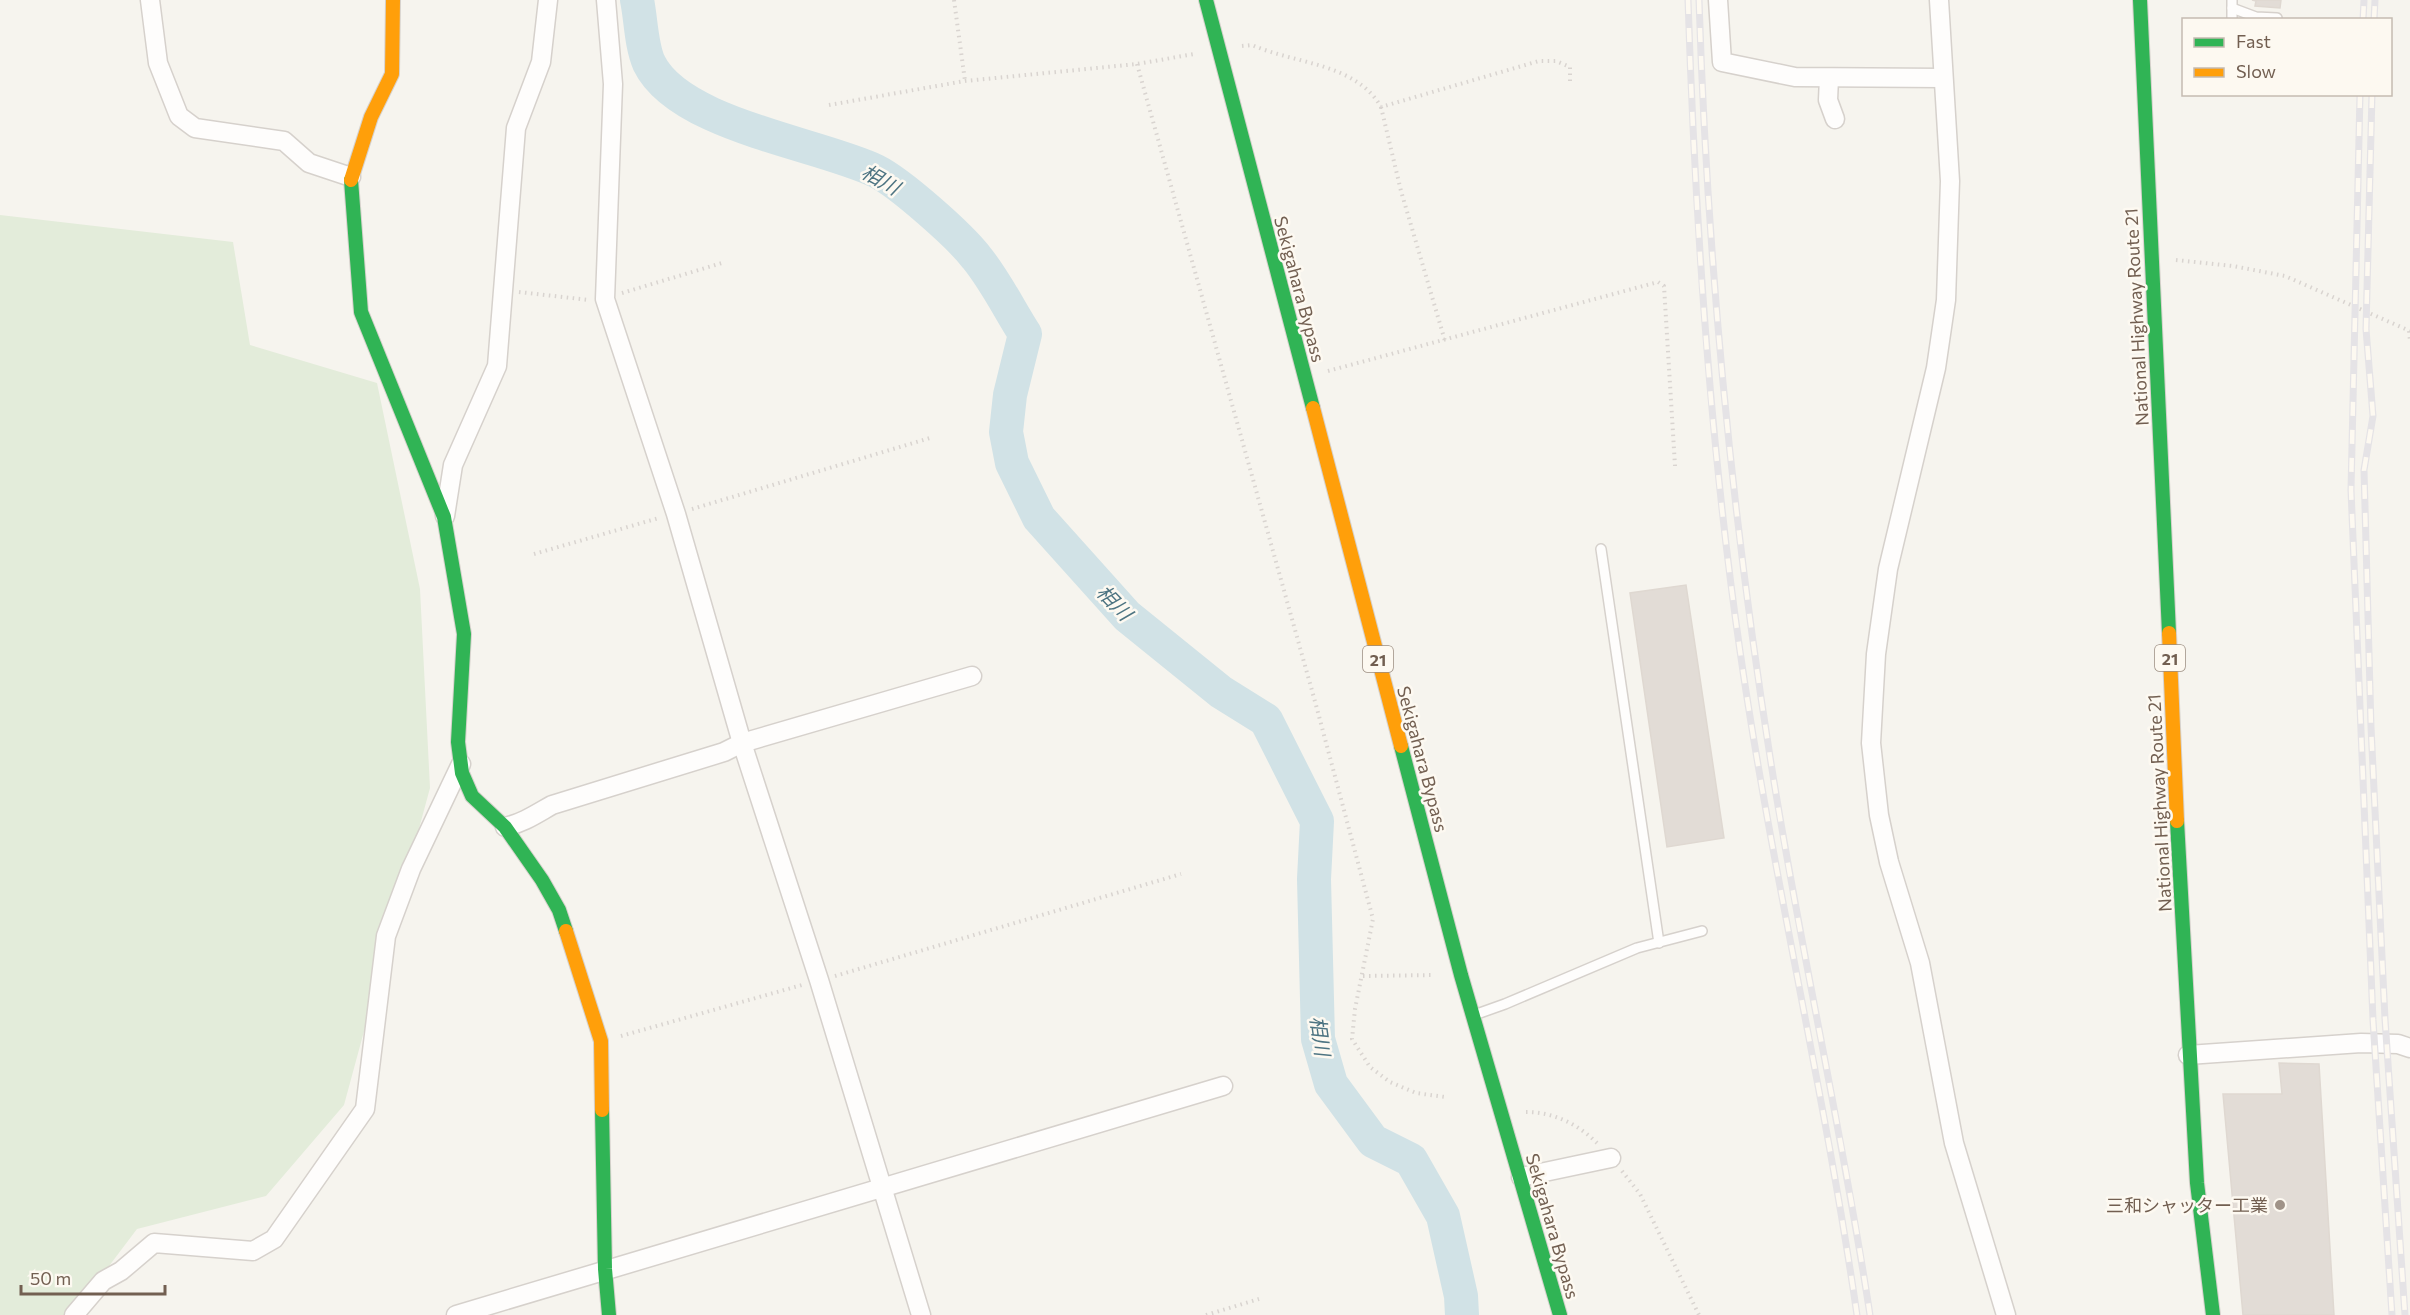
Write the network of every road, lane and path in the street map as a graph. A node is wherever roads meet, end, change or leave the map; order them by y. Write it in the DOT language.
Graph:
graph roads {
  1 [pos="150,0"];
  2 [pos="393,0"];
  3 [pos="548,0"];
  4 [pos="606,0"];
  5 [pos="954,0"];
  6 [pos="1206,0"];
  7 [pos="1718,0"];
  8 [pos="1939,0"];
  9 [pos="2140,0"];
  10 [pos="2232,4"];
  11 [pos="2263,18"];
  12 [pos="1219,50"];
  13 [pos="1137,64"];
  14 [pos="1829,78"];
  15 [pos="1943,78"];
  16 [pos="965,81"];
  17 [pos="1569,81"];
  18 [pos="829,105"];
  19 [pos="1381,107"];
  20 [pos="1835,119"];
  21 [pos="351,177"];
  22 [pos="2152,258"];
  23 [pos="2410,331"];
  24 [pos="1445,341"];
  25 [pos="2410,341"];
  26 [pos="1304,377"];
  27 [pos="930,438"];
  28 [pos="1675,466"];
  29 [pos="676,514"];
  30 [pos="444,518"];
  31 [pos="1601,549"];
  32 [pos="534,554"];
  33 [pos="972,676"];
  34 [pos="742,743"];
  35 [pos="461,764"];
  36 [pos="506,827"];
  37 [pos="1181,874"];
  38 [pos="1702,931"];
  39 [pos="1659,943"];
  40 [pos="1461,975"];
  41 [pos="1363,976"];
  42 [pos="819,980"];
  43 [pos="1473,1015"];
  44 [pos="600,1041"];
  45 [pos="2410,1048"];
  46 [pos="2188,1055"];
  47 [pos="1223,1086"];
  48 [pos="1445,1097"];
  49 [pos="1525,1112"];
  50 [pos="1611,1158"];
  51 [pos="1521,1178"];
  52 [pos="883,1189"];
  53 [pos="605,1269"];
  54 [pos="1259,1299"];
  55 [pos="74,1315"];
  56 [pos="456,1315"];
  57 [pos="609,1315"];
  58 [pos="921,1315"];
  59 [pos="1206,1315"];
  60 [pos="1560,1315"];
  61 [pos="1699,1315"];
  62 [pos="2006,1315"];
  63 [pos="2213,1315"];
  1 -- 21 [label="street"];
  2 -- 21 [label="main road"];
  3 -- 30 [label="street"];
  4 -- 29 [label="street"];
  5 -- 16 [label="path"];
  6 -- 12 [label="main road, Sekigahara Bypass / 21"];
  7 -- 14 [label="street"];
  8 -- 15 [label="street"];
  9 -- 22 [label="main road, National Highway Route 21 / 21"];
  10 -- 11 [label="lane"];
  12 -- 13 [label="path"];
  12 -- 19 [label="path"];
  12 -- 26 [label="main road, Sekigahara Bypass / 21"];
  13 -- 16 [label="path"];
  13 -- 41 [label="path"];
  14 -- 15 [label="street"];
  14 -- 20 [label="street"];
  15 -- 62 [label="street"];
  16 -- 18 [label="path"];
  17 -- 19 [label="path"];
  19 -- 24 [label="path"];
  21 -- 30 [label="main road"];
  22 -- 23 [label="path"];
  22 -- 46 [label="main road, National Highway Route 21 / 21"];
  23 -- 25 [label="path"];
  24 -- 26 [label="path"];
  24 -- 28 [label="path"];
  26 -- 40 [label="main road, Sekigahara Bypass / 21"];
  27 -- 29 [label="path"];
  29 -- 32 [label="path"];
  29 -- 34 [label="street"];
  30 -- 35 [label="main road"];
  31 -- 39 [label="lane"];
  33 -- 34 [label="street"];
  34 -- 36 [label="street"];
  34 -- 42 [label="street"];
  35 -- 36 [label="main road"];
  35 -- 55 [label="street"];
  36 -- 44 [label="main road"];
  37 -- 42 [label="path"];
  38 -- 39 [label="lane"];
  39 -- 43 [label="lane"];
  40 -- 41 [label="path"];
  40 -- 43 [label="main road, Sekigahara Bypass / 21"];
  41 -- 48 [label="path"];
  42 -- 44 [label="path"];
  42 -- 52 [label="street"];
  43 -- 51 [label="main road, Sekigahara Bypass / 21"];
  44 -- 53 [label="main road"];
  45 -- 46 [label="street"];
  46 -- 63 [label="main road, National Highway Route 21 / 21"];
  47 -- 52 [label="street"];
  49 -- 50 [label="path"];
  50 -- 51 [label="street"];
  50 -- 61 [label="path"];
  51 -- 60 [label="main road, Sekigahara Bypass / 21"];
  52 -- 53 [label="street"];
  52 -- 58 [label="street"];
  53 -- 56 [label="street"];
  53 -- 57 [label="main road"];
  54 -- 59 [label="path"];
}
